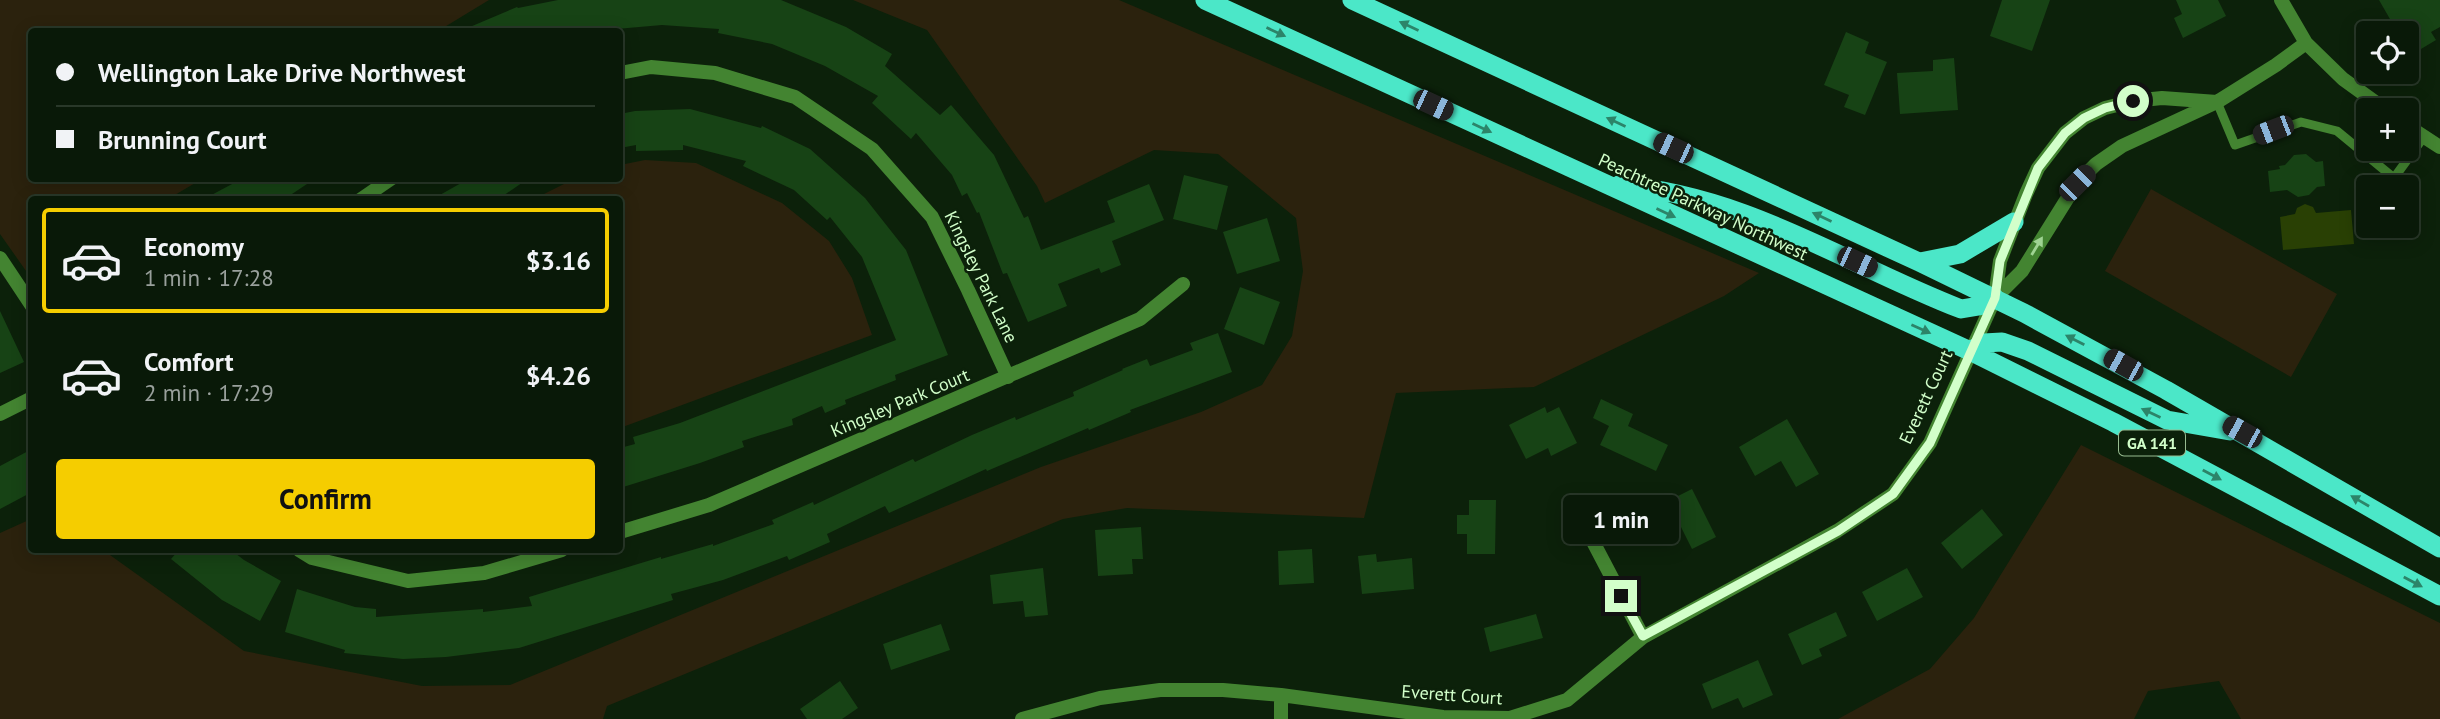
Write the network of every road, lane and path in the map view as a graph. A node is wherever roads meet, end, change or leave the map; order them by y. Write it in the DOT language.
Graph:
graph roads {
  1 [pos="1205,0"];
  2 [pos="1352,0"];
  3 [pos="2281,0"];
  4 [pos="2306,43"];
  5 [pos="623,72"];
  6 [pos="2369,98"];
  7 [pos="2217,102"];
  8 [pos="2419,135"];
  9 [pos="2423,138"];
  10 [pos="2440,147"];
  11 [pos="386,182"];
  12 [pos="1604,184"];
  13 [pos="366,196"];
  14 [pos="2014,222"];
  15 [pos="0,258"];
  16 [pos="1919,262"];
  17 [pos="1183,284"];
  18 [pos="1995,298"];
  19 [pos="28,300"];
  20 [pos="1970,351"];
  21 [pos="1008,377"];
  22 [pos="28,400"];
  23 [pos="0,414"];
  24 [pos="2242,432"];
  25 [pos="623,531"];
  26 [pos="1588,534"];
  27 [pos="2440,548"];
  28 [pos="304,553"];
  29 [pos="552,553"];
  30 [pos="2440,596"];
  31 [pos="1643,636"];
  32 [pos="1281,695"];
  33 [pos="1022,719"];
  34 [pos="1280,719"];
  1 -- 12 [label="highway, Peachtree Parkway Northwest / GA 141, one-way"];
  16 -- 2 [label="highway, GA 141, one-way"];
  3 -- 4 [label="street"];
  4 -- 6 [label="street"];
  4 -- 7 [label="street"];
  5 -- 21 [label="street, Kingsley Park Lane"];
  7 -- 9 [label="lane"];
  7 -- 14 [label="street"];
  18 -- 7 [label="street, one-way"];
  8 -- 9 [label="street"];
  9 -- 10 [label="street"];
  11 -- 13 [label="street"];
  12 -- 18 [label="highway"];
  12 -- 20 [label="highway, Peachtree Parkway Northwest / GA 141, one-way"];
  14 -- 16 [label="highway"];
  14 -- 18 [label="street"];
  15 -- 19 [label="street"];
  16 -- 18 [label="highway, GA 141"];
  17 -- 21 [label="street, Kingsley Park Court"];
  18 -- 20 [label="street, Everett Court"];
  24 -- 18 [label="highway, GA 141, one-way"];
  24 -- 20 [label="highway, one-way"];
  20 -- 30 [label="highway, Peachtree Parkway Northwest / GA 141, one-way"];
  20 -- 31 [label="street, Everett Court"];
  21 -- 25 [label="street, Kingsley Park Court"];
  22 -- 23 [label="street"];
  27 -- 24 [label="highway, GA 141, one-way"];
  26 -- 31 [label="street"];
  28 -- 29 [label="street"];
  31 -- 32 [label="street, Everett Court"];
  32 -- 33 [label="street, Everett Court"];
  32 -- 34 [label="street"];
}
